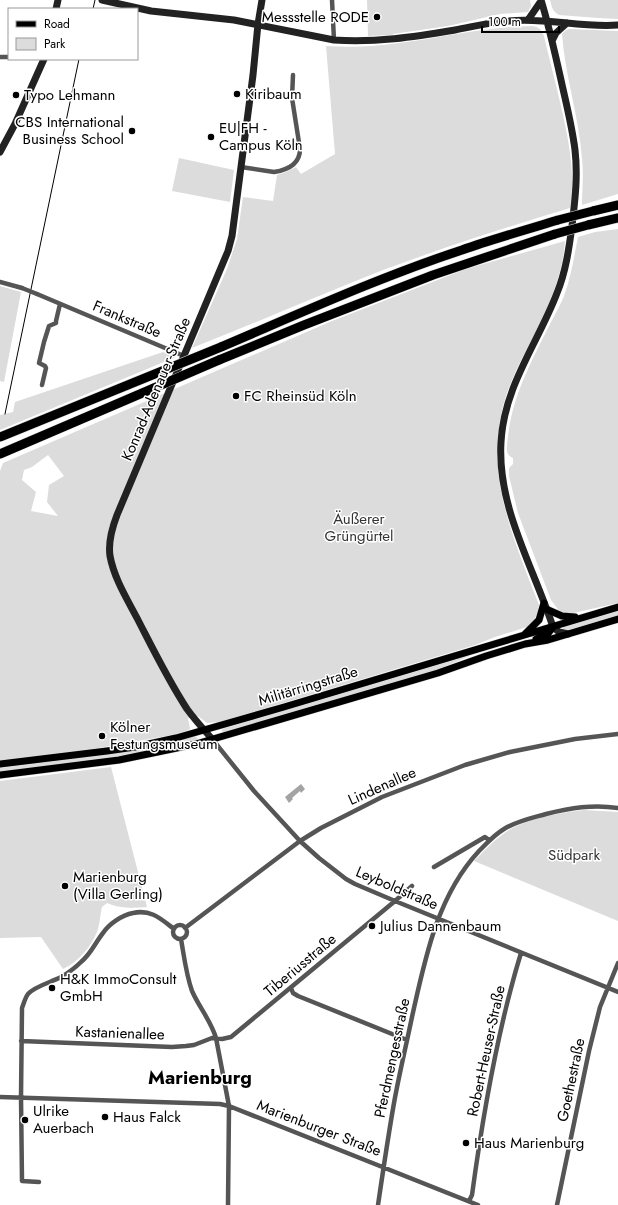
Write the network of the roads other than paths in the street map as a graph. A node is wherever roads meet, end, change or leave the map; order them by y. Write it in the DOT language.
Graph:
graph roads {
  1 [pos="102,0"];
  2 [pos="262,0"];
  3 [pos="332,0"];
  4 [pos="541,0"];
  5 [pos="138,8"];
  6 [pos="138,8"];
  7 [pos="528,20"];
  8 [pos="546,20"];
  9 [pos="567,23"];
  10 [pos="258,24"];
  11 [pos="618,25"];
  12 [pos="334,40"];
  13 [pos="552,41"];
  14 [pos="44,60"];
  15 [pos="293,75"];
  16 [pos="0,152"];
  17 [pos="241,167"];
  18 [pos="618,205"];
  19 [pos="618,218"];
  20 [pos="0,282"];
  21 [pos="60,304"];
  22 [pos="184,356"];
  23 [pos="42,385"];
  24 [pos="0,437"];
  25 [pos="0,454"];
  26 [pos="545,606"];
  27 [pos="618,607"];
  28 [pos="584,617"];
  29 [pos="618,619"];
  30 [pos="553,627"];
  31 [pos="568,634"];
  32 [pos="523,636"];
  33 [pos="525,644"];
  34 [pos="204,730"];
  35 [pos="618,734"];
  36 [pos="213,740"];
  37 [pos="0,764"];
  38 [pos="0,775"];
  39 [pos="618,808"];
  40 [pos="489,840"];
  41 [pos="300,841"];
  42 [pos="434,867"];
  43 [pos="412,886"];
  44 [pos="395,901"];
  45 [pos="439,918"];
  46 [pos="185,928"];
  47 [pos="174,929"];
  48 [pos="181,939"];
  49 [pos="522,953"];
  50 [pos="618,963"];
  51 [pos="290,988"];
  52 [pos="607,988"];
  53 [pos="618,992"];
  54 [pos="216,1038"];
  55 [pos="407,1040"];
  56 [pos="21,1041"];
  57 [pos="0,1097"];
  58 [pos="20,1097"];
  59 [pos="229,1106"];
  60 [pos="384,1167"];
  61 [pos="39,1182"];
  62 [pos="469,1201"];
  63 [pos="228,1205"];
  64 [pos="378,1205"];
  65 [pos="478,1205"];
  66 [pos="557,1205"];
  1 -- 6 [label="main road"];
  2 -- 10 [label="main road, Konrad-Adenauer-Straße"];
  3 -- 12 [label="street"];
  4 -- 7 [label="main road"];
  4 -- 8 [label="main road"];
  5 -- 10 [label="main road"];
  7 -- 8 [label="main road"];
  7 -- 12 [label="main road"];
  8 -- 9 [label="main road"];
  8 -- 13 [label="main road"];
  9 -- 11 [label="main road"];
  9 -- 13 [label="main road"];
  10 -- 12 [label="main road"];
  10 -- 17 [label="main road, Konrad-Adenauer-Straße"];
  13 -- 26 [label="main road"];
  14 -- 16 [label="main road"];
  15 -- 17 [label="street"];
  17 -- 22 [label="main road, Konrad-Adenauer-Straße"];
  18 -- 24 [label="highway, bridge"];
  19 -- 25 [label="highway, bridge"];
  20 -- 21 [label="street, Frankstraße, bridge"];
  21 -- 22 [label="street, Frankstraße"];
  21 -- 23 [label="street"];
  22 -- 34 [label="main road, Konrad-Adenauer-Straße"];
  26 -- 28 [label="main road"];
  26 -- 30 [label="main road"];
  26 -- 32 [label="main road"];
  27 -- 28 [label="main road, Militärringstraße"];
  28 -- 30 [label="main road, Militärringstraße"];
  29 -- 31 [label="main road, Militärringstraße"];
  30 -- 31 [label="main road"];
  30 -- 32 [label="main road, Militärringstraße"];
  30 -- 33 [label="main road"];
  31 -- 33 [label="main road, Militärringstraße"];
  32 -- 34 [label="main road, Militärringstraße"];
  33 -- 36 [label="main road, Militärringstraße"];
  34 -- 36 [label="main road, Konrad-Adenauer-Straße"];
  34 -- 37 [label="main road, Militärringstraße"];
  35 -- 41 [label="street, Lindenallee"];
  36 -- 38 [label="main road, Militärringstraße"];
  36 -- 41 [label="street, Leyboldstraße"];
  39 -- 40 [label="street"];
  40 -- 42 [label="street"];
  40 -- 45 [label="street, Pferdmengesstraße"];
  41 -- 44 [label="street, Leyboldstraße"];
  41 -- 46 [label="street, Lindenallee"];
  43 -- 44 [label="street, Tiberiusstraße"];
  44 -- 45 [label="street, Leyboldstraße"];
  44 -- 51 [label="street, Tiberiusstraße"];
  45 -- 49 [label="street, Leyboldstraße"];
  45 -- 55 [label="street, Pferdmengesstraße"];
  46 -- 47 [label="street"];
  46 -- 48 [label="street"];
  47 -- 48 [label="street"];
  47 -- 56 [label="street"];
  48 -- 54 [label="street"];
  49 -- 52 [label="street, Leyboldstraße"];
  49 -- 62 [label="street, Robert-Heuser-Straße"];
  50 -- 52 [label="street, Goethestraße"];
  51 -- 54 [label="street, Tiberiusstraße"];
  51 -- 55 [label="street"];
  52 -- 53 [label="street, Leyboldstraße"];
  52 -- 66 [label="street, Goethestraße"];
  54 -- 56 [label="street, Kastanienallee"];
  54 -- 59 [label="street"];
  55 -- 60 [label="street, Pferdmengesstraße"];
  56 -- 58 [label="street"];
  57 -- 58 [label="street, Marienburger Straße"];
  58 -- 59 [label="street, Marienburger Straße"];
  58 -- 61 [label="street"];
  59 -- 60 [label="street, Marienburger Straße"];
  59 -- 63 [label="street"];
  60 -- 62 [label="street, Marienburger Straße"];
  60 -- 64 [label="street, Pferdmengesstraße"];
  62 -- 65 [label="street, Marienburger Straße"];
}
